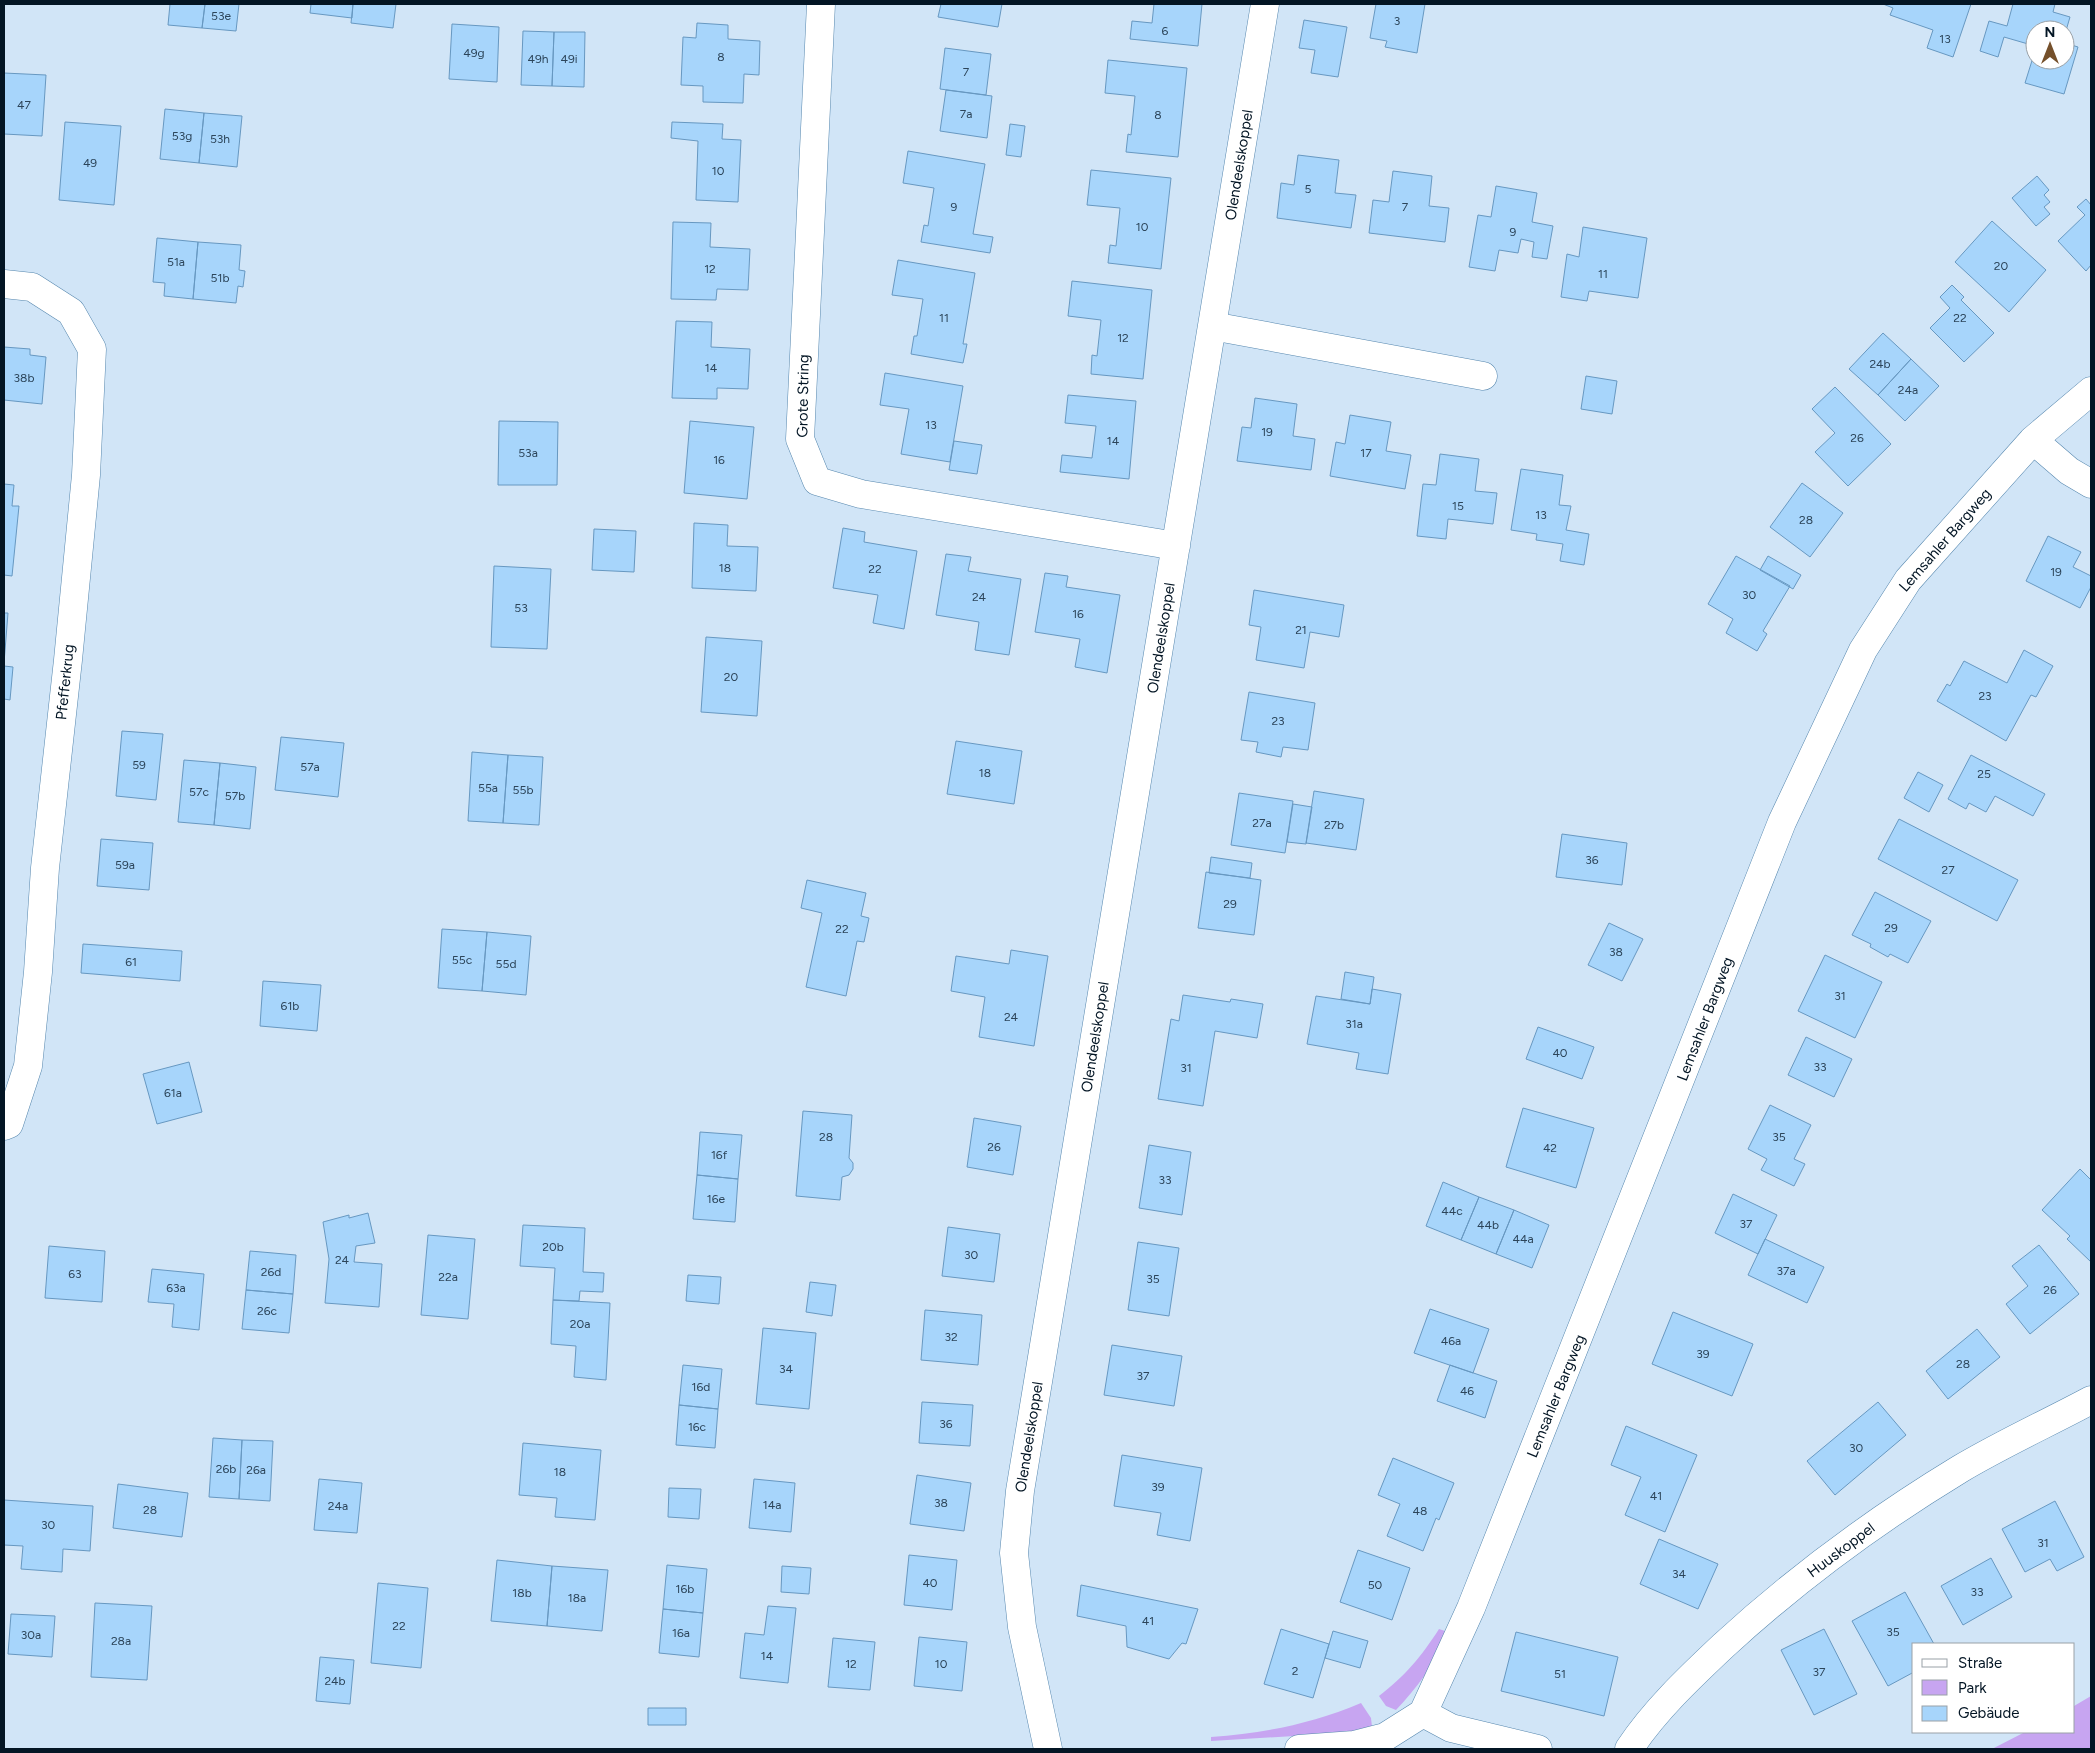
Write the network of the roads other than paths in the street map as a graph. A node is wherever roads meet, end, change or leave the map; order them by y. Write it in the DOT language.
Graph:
graph roads {
  1 [pos="821,4"];
  2 [pos="1265,4"];
  3 [pos="4,284"];
  4 [pos="1212,326"];
  5 [pos="1483,376"];
  6 [pos="2091,391"];
  7 [pos="2033,440"];
  8 [pos="2091,484"];
  9 [pos="1176,546"];
  10 [pos="4,1126"];
  11 [pos="2091,1400"];
  12 [pos="1423,1713"];
  13 [pos="1048,1749"];
  14 [pos="1299,1749"];
  15 [pos="1538,1749"];
  16 [pos="1629,1749"];
  1 -- 9 [label="street, Grote String"];
  2 -- 4 [label="street, Olendeelskoppel"];
  3 -- 10 [label="street, Pfefferkrug"];
  4 -- 5 [label="street"];
  4 -- 9 [label="street, Olendeelskoppel"];
  6 -- 7 [label="street, Lemsahler Bargweg"];
  7 -- 8 [label="street"];
  7 -- 12 [label="street, Lemsahler Bargweg"];
  9 -- 13 [label="street, Olendeelskoppel"];
  11 -- 16 [label="street, Huuskoppel"];
  12 -- 14 [label="street"];
  12 -- 15 [label="street"];
}
